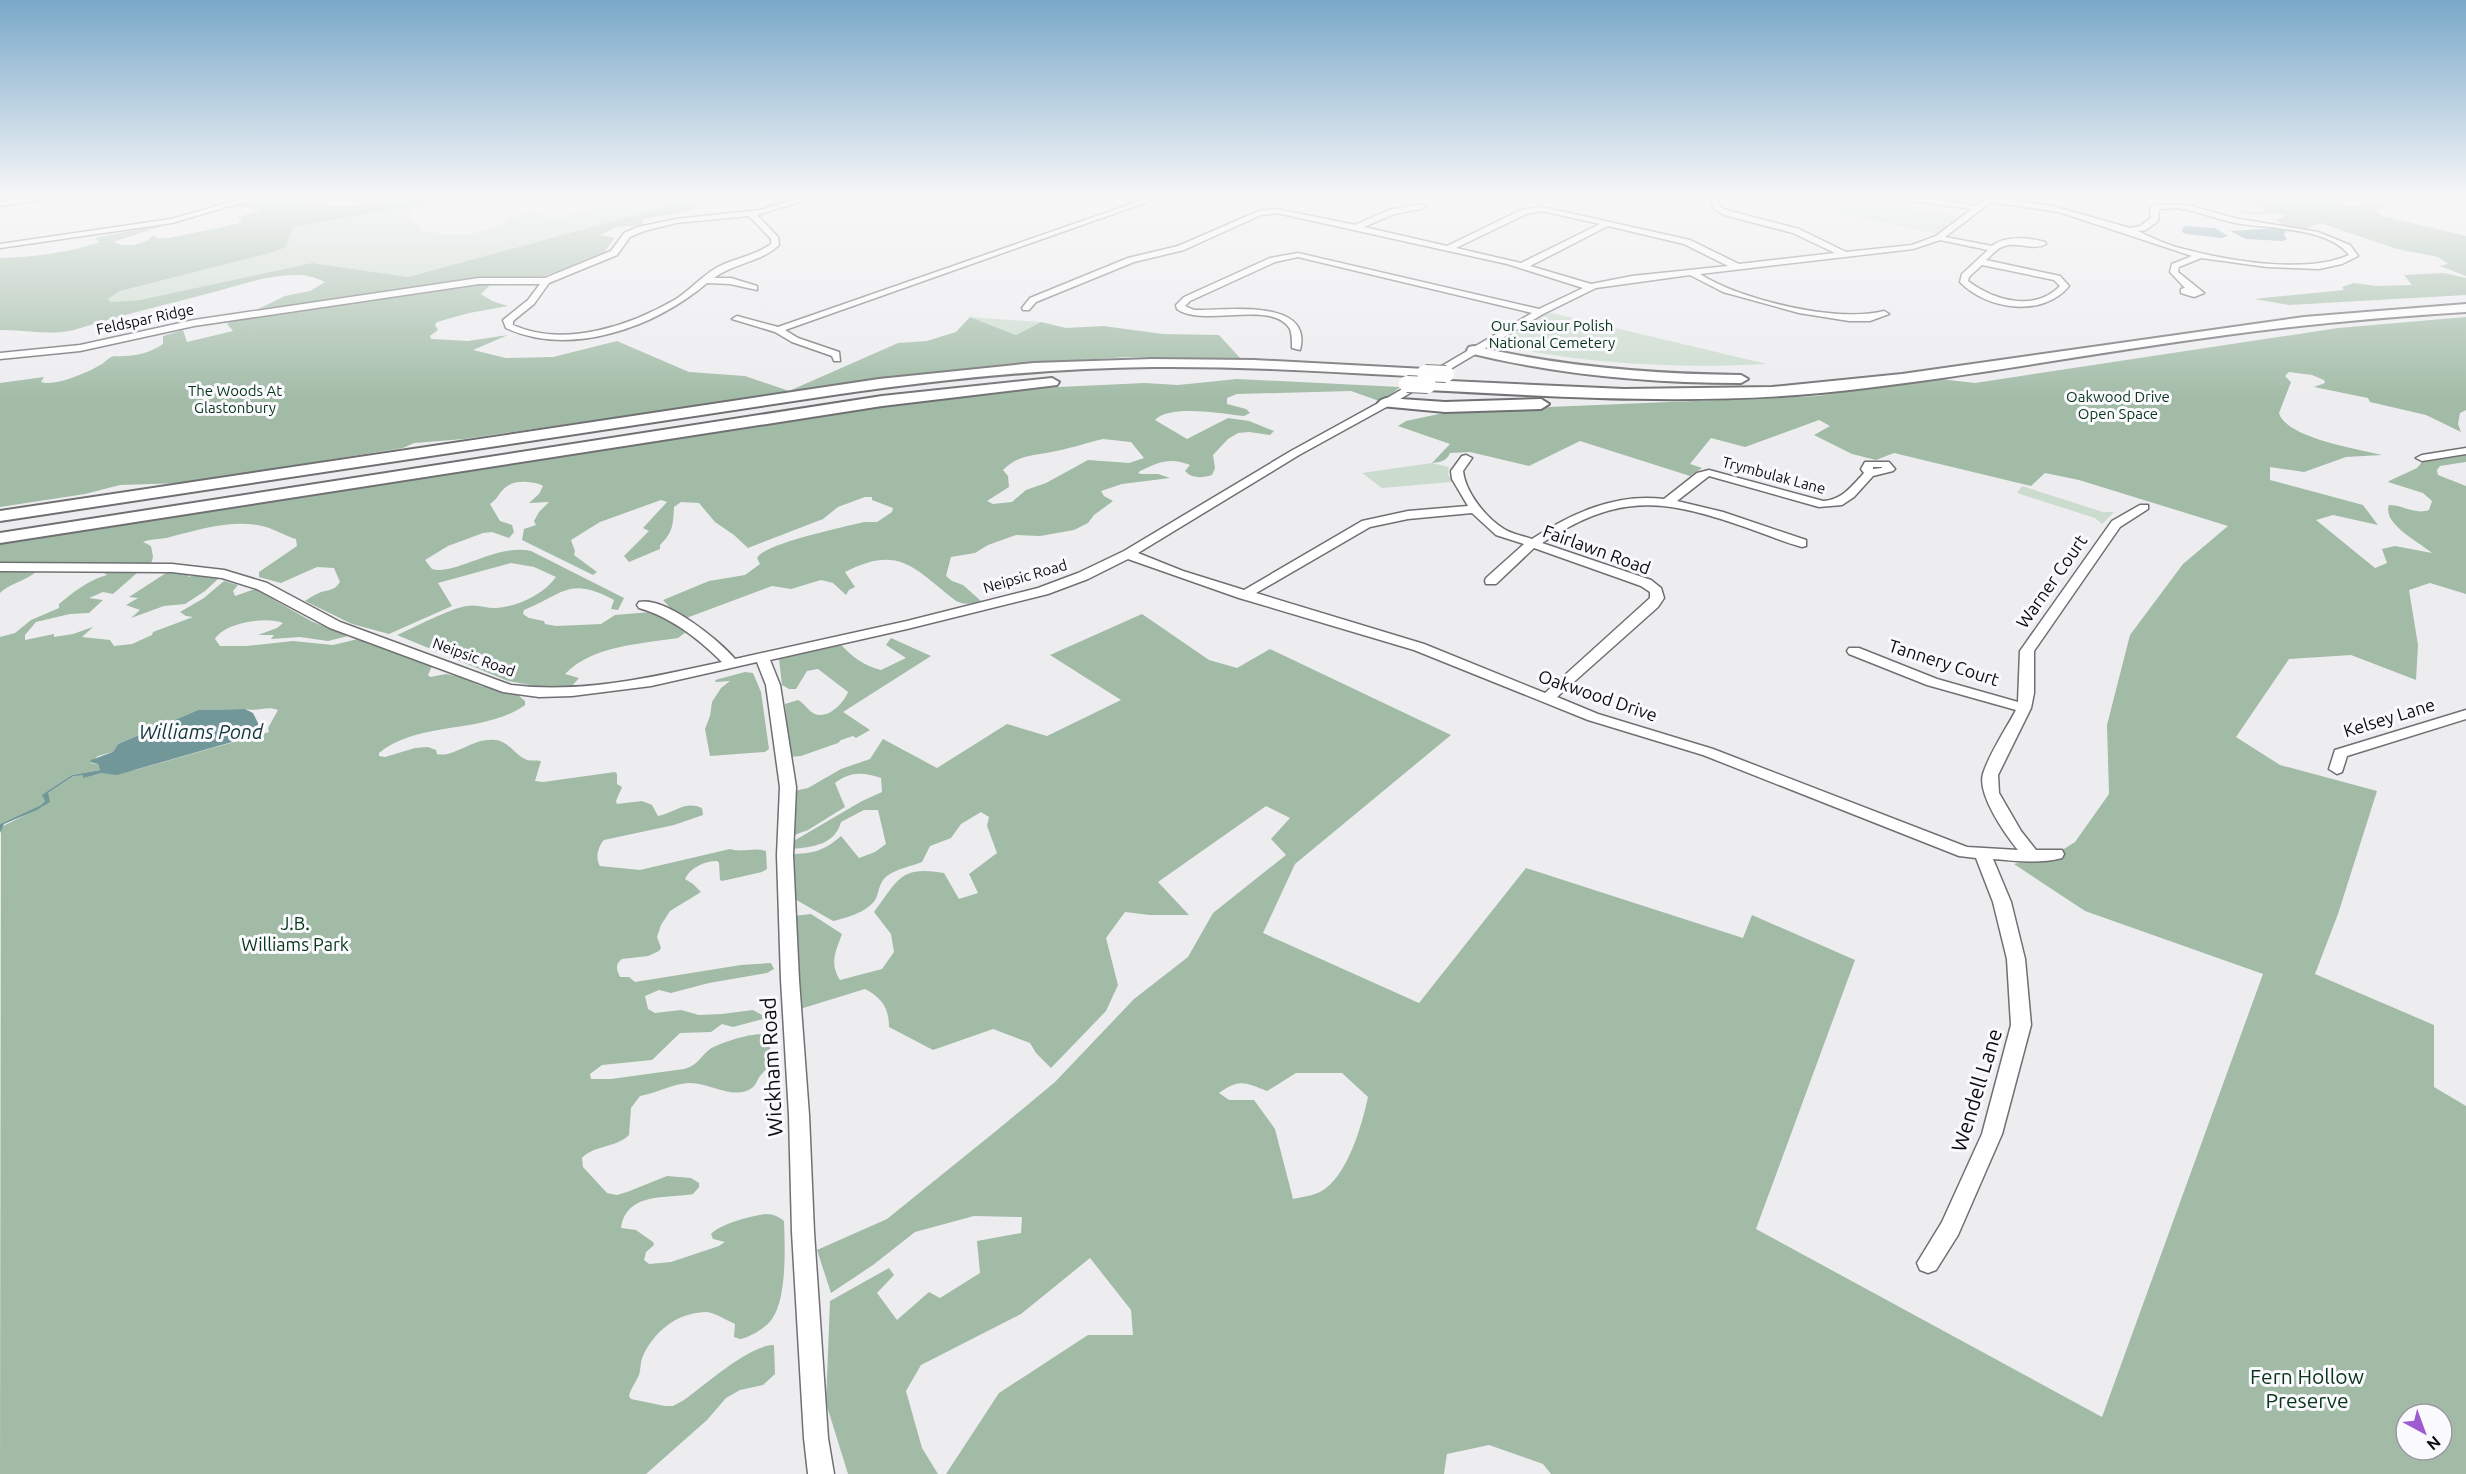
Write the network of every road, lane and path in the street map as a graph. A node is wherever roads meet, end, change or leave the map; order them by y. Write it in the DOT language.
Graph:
graph roads {
  1 [pos="588,264"];
  2 [pos="732,264"];
  3 [pos="967,264"];
  4 [pos="1122,264"];
  5 [pos="1265,264"];
  6 [pos="1335,264"];
  7 [pos="1512,264"];
  8 [pos="1527,264"];
  9 [pos="1731,264"];
  10 [pos="1770,264"];
  11 [pos="1980,264"];
  12 [pos="1991,264"];
  13 [pos="2180,264"];
  14 [pos="2285,264"];
  15 [pos="2337,264"];
  16 [pos="1522,266"];
  17 [pos="1738,267"];
  18 [pos="1691,272"];
  19 [pos="704,280"];
  20 [pos="546,281"];
  21 [pos="1590,287"];
  22 [pos="754,288"];
  23 [pos="2190,289"];
  24 [pos="2466,297"];
  25 [pos="1026,308"];
  26 [pos="2466,308"];
  27 [pos="1539,312"];
  28 [pos="1884,314"];
  29 [pos="738,319"];
  30 [pos="778,330"];
  31 [pos="2022,347"];
  32 [pos="1297,348"];
  33 [pos="1474,350"];
  34 [pos="0,356"];
  35 [pos="837,359"];
  36 [pos="1887,366"];
  37 [pos="1426,379"];
  38 [pos="1755,380"];
  39 [pos="1725,394"];
  40 [pos="1386,403"];
  41 [pos="2466,452"];
  42 [pos="1466,458"];
  43 [pos="2422,458"];
  44 [pos="1870,473"];
  45 [pos="1666,502"];
  46 [pos="2145,507"];
  47 [pos="1474,509"];
  48 [pos="0,516"];
  49 [pos="0,538"];
  50 [pos="1802,543"];
  51 [pos="1531,544"];
  52 [pos="1128,554"];
  53 [pos="0,567"];
  54 [pos="1491,581"];
  55 [pos="1244,595"];
  56 [pos="644,605"];
  57 [pos="1854,651"];
  58 [pos="764,659"];
  59 [pos="732,665"];
  60 [pos="1547,699"];
  61 [pos="2024,708"];
  62 [pos="2466,714"];
  63 [pos="2337,769"];
  64 [pos="1982,853"];
  65 [pos="2056,854"];
  66 [pos="2032,856"];
  67 [pos="1928,1263"];
  68 [pos="821,1474"];
  1 -- 20 [label="street"];
  2 -- 19 [label="street"];
  3 -- 30 [label="street"];
  4 -- 25 [label="street"];
  5 -- 32 [label="street"];
  6 -- 27 [label="street"];
  7 -- 16 [label="street"];
  8 -- 16 [label="street"];
  9 -- 17 [label="street"];
  10 -- 17 [label="street, Neipsic Road"];
  11 -- 12 [label="street"];
  13 -- 23 [label="street"];
  14 -- 15 [label="street"];
  16 -- 21 [label="street"];
  17 -- 18 [label="street, Neipsic Road"];
  18 -- 21 [label="street, Neipsic Road"];
  18 -- 28 [label="street"];
  19 -- 20 [label="street"];
  19 -- 22 [label="street"];
  20 -- 34 [label="street, Feldspar Ridge"];
  21 -- 27 [label="street, Neipsic Road"];
  24 -- 31 [label="highway"];
  26 -- 39 [label="highway"];
  27 -- 33 [label="street, Neipsic Road"];
  29 -- 30 [label="street"];
  30 -- 35 [label="street"];
  33 -- 38 [label="highway"];
  33 -- 40 [label="street, Neipsic Road"];
  36 -- 38 [label="highway"];
  37 -- 38 [label="highway, bridge"];
  37 -- 39 [label="highway"];
  37 -- 48 [label="highway"];
  37 -- 49 [label="highway, bridge"];
  39 -- 40 [label="highway"];
  40 -- 52 [label="street, Neipsic Road"];
  41 -- 43 [label="street"];
  42 -- 47 [label="street, Fairlawn Road"];
  44 -- 45 [label="street, Trymbulak Lane"];
  45 -- 50 [label="street"];
  45 -- 51 [label="street"];
  46 -- 61 [label="street, Warner Court"];
  47 -- 51 [label="street, Fairlawn Road"];
  47 -- 55 [label="street"];
  51 -- 54 [label="street"];
  51 -- 60 [label="street, Fairlawn Road"];
  52 -- 55 [label="street, Oakwood Drive"];
  52 -- 58 [label="street, Neipsic Road"];
  53 -- 59 [label="street, Neipsic Road"];
  55 -- 60 [label="street, Oakwood Drive"];
  56 -- 59 [label="street"];
  57 -- 61 [label="street, Tannery Court"];
  58 -- 59 [label="street, Neipsic Road"];
  58 -- 68 [label="street, Wickham Road"];
  60 -- 64 [label="street, Oakwood Drive"];
  61 -- 66 [label="street, Warner Court"];
  62 -- 63 [label="street, Kelsey Lane"];
  64 -- 66 [label="street, Oakwood Drive"];
  64 -- 67 [label="street, Wendell Lane"];
  65 -- 66 [label="street, Oakwood Drive"];
}
